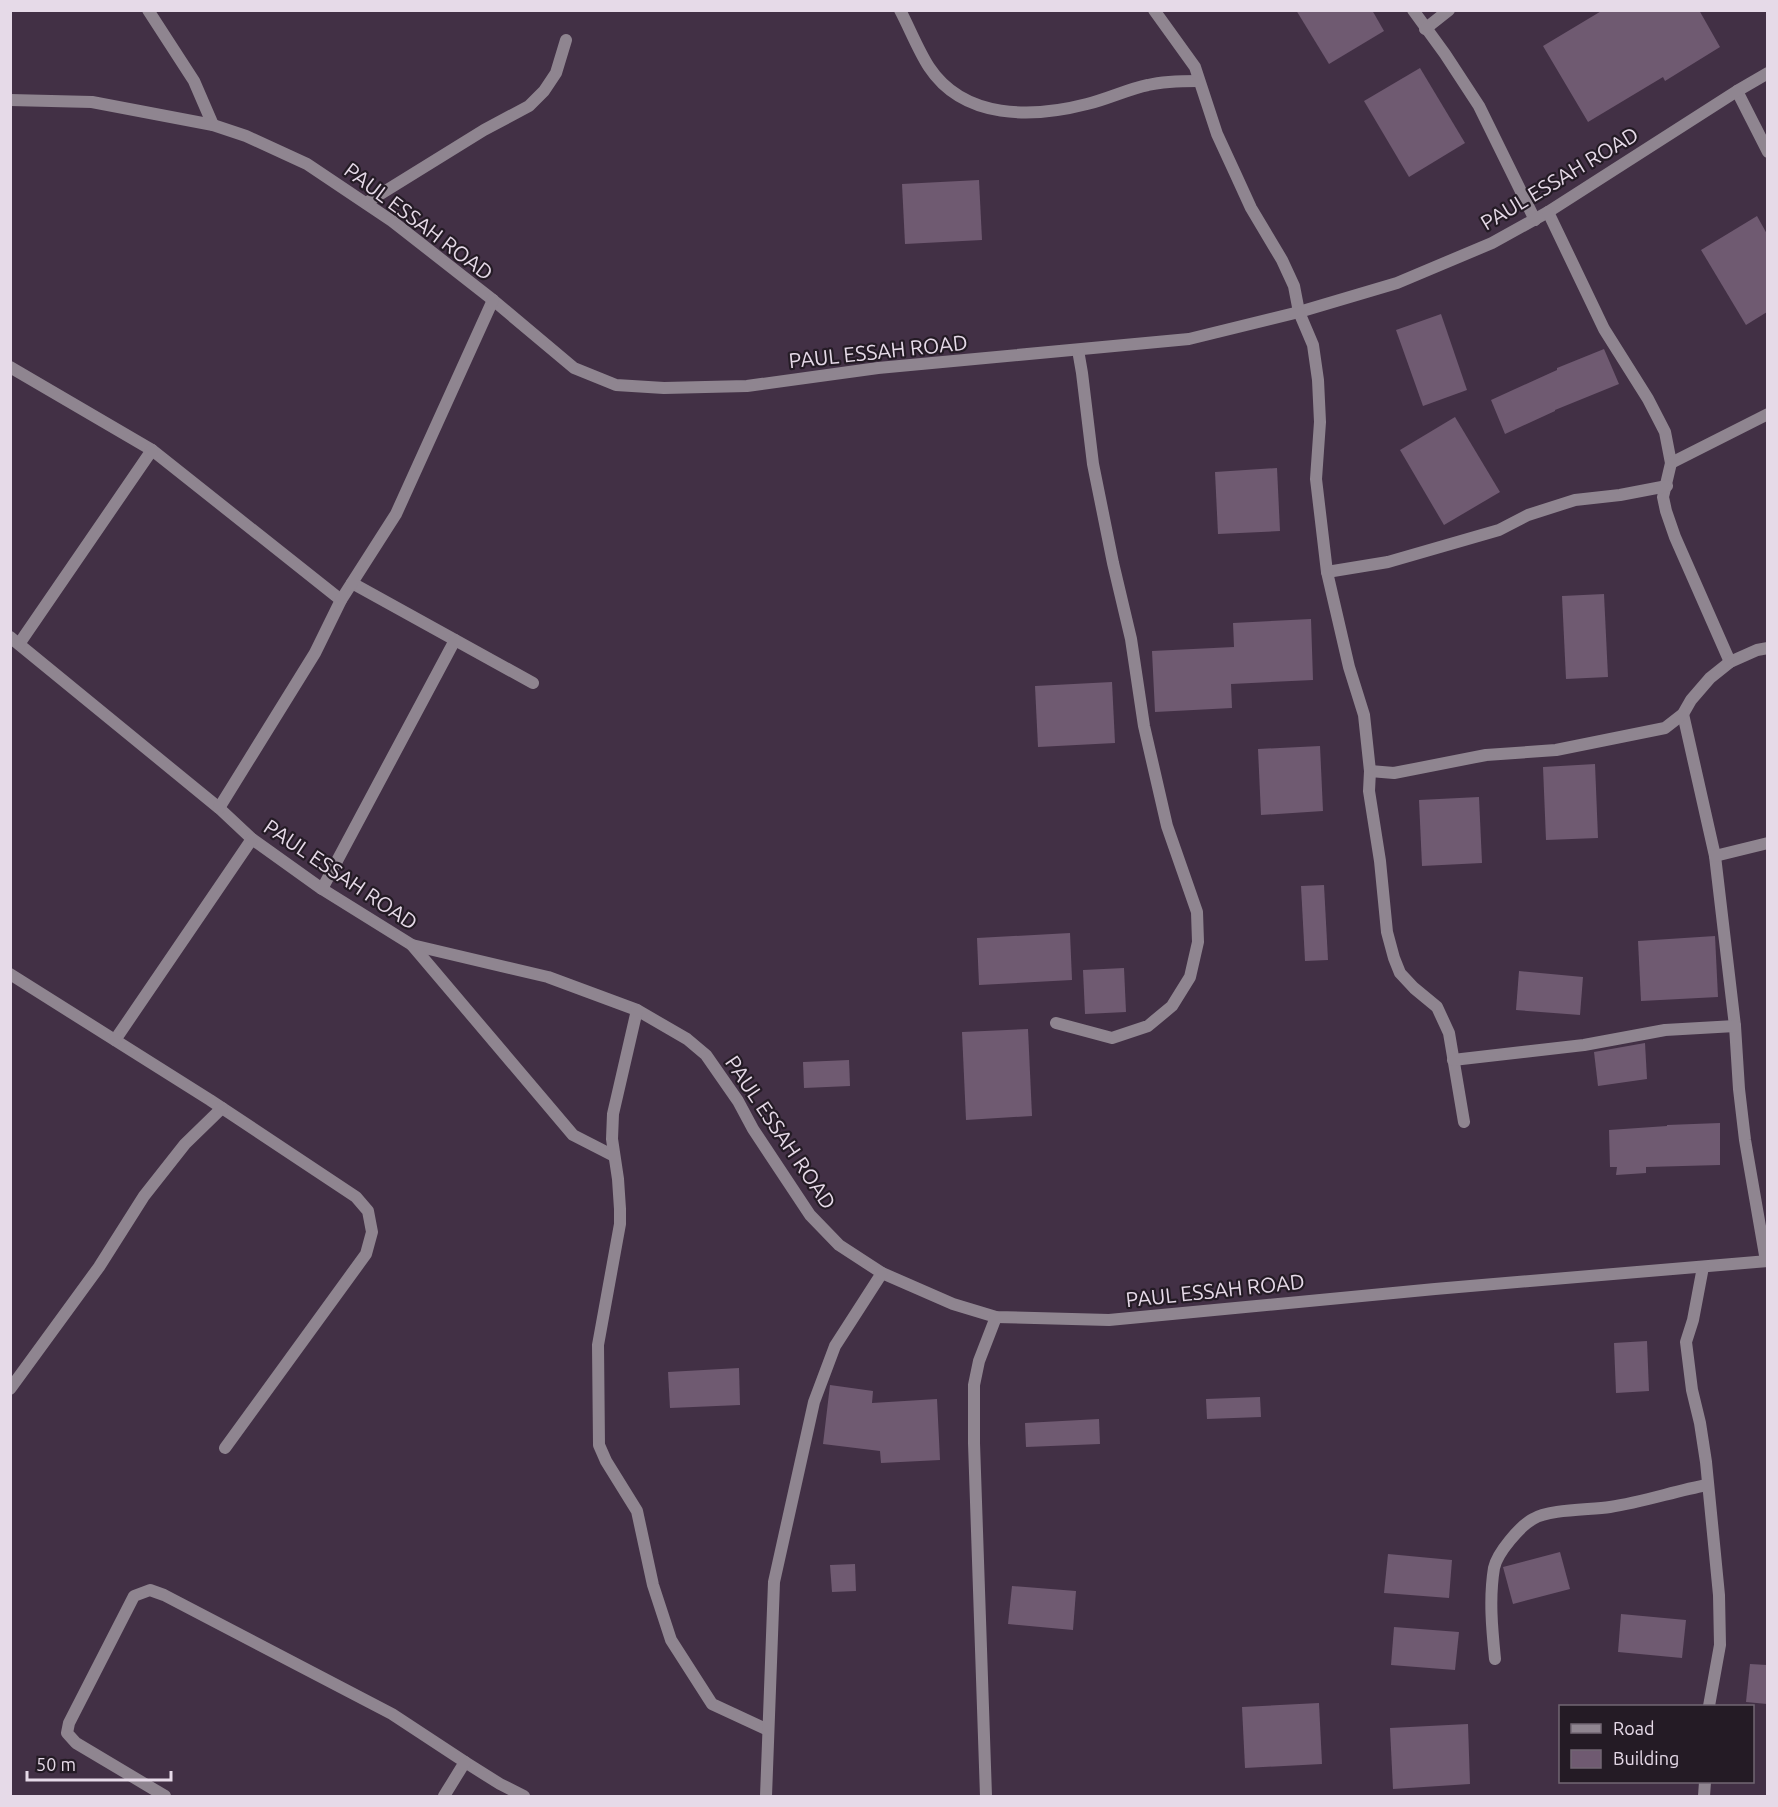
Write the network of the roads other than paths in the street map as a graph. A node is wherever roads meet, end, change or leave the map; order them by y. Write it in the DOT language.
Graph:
graph roads {
  1 [pos="148,10"];
  2 [pos="900,10"];
  3 [pos="1154,10"];
  4 [pos="1413,10"];
  5 [pos="1449,10"];
  6 [pos="1425,29"];
  7 [pos="566,40"];
  8 [pos="1767,73"];
  9 [pos="1198,81"];
  10 [pos="1737,91"];
  11 [pos="10,100"];
  12 [pos="213,125"];
  13 [pos="1767,152"];
  14 [pos="366,203"];
  15 [pos="1548,212"];
  16 [pos="1535,220"];
  17 [pos="493,300"];
  18 [pos="1299,312"];
  19 [pos="1078,350"];
  20 [pos="10,367"];
  21 [pos="1767,414"];
  22 [pos="152,450"];
  23 [pos="1671,463"];
  24 [pos="1667,486"];
  25 [pos="1326,572"];
  26 [pos="352,583"];
  27 [pos="341,600"];
  28 [pos="455,640"];
  29 [pos="15,641"];
  30 [pos="1767,648"];
  31 [pos="1730,662"];
  32 [pos="533,683"];
  33 [pos="1683,714"];
  34 [pos="1370,771"];
  35 [pos="219,808"];
  36 [pos="252,839"];
  37 [pos="1767,843"];
  38 [pos="1715,856"];
  39 [pos="322,889"];
  40 [pos="412,945"];
  41 [pos="10,974"];
  42 [pos="637,1010"];
  43 [pos="1056,1023"];
  44 [pos="1735,1026"];
  45 [pos="115,1040"];
  46 [pos="1454,1060"];
  47 [pos="222,1108"];
  48 [pos="1464,1122"];
  49 [pos="614,1156"];
  50 [pos="1767,1261"];
  51 [pos="1703,1267"];
  52 [pos="882,1273"];
  53 [pos="996,1317"];
  54 [pos="10,1389"];
  55 [pos="225,1448"];
  56 [pos="1707,1485"];
  57 [pos="1495,1659"];
  58 [pos="1709,1705"];
  59 [pos="768,1730"];
  60 [pos="465,1762"];
  61 [pos="165,1797"];
  62 [pos="444,1797"];
  63 [pos="525,1797"];
  64 [pos="766,1797"];
  65 [pos="986,1797"];
  1 -- 12 [label="street"];
  2 -- 9 [label="street"];
  3 -- 9 [label="street"];
  4 -- 6 [label="street"];
  5 -- 6 [label="street"];
  6 -- 16 [label="street"];
  7 -- 14 [label="street"];
  8 -- 10 [label="street, PAUL ESSAH ROAD"];
  9 -- 18 [label="street"];
  10 -- 13 [label="street"];
  10 -- 15 [label="street, PAUL ESSAH ROAD"];
  11 -- 12 [label="street, PAUL ESSAH ROAD"];
  12 -- 14 [label="street, PAUL ESSAH ROAD"];
  14 -- 17 [label="street, PAUL ESSAH ROAD"];
  15 -- 16 [label="street, PAUL ESSAH ROAD"];
  15 -- 23 [label="street"];
  16 -- 18 [label="street, PAUL ESSAH ROAD"];
  17 -- 19 [label="street, PAUL ESSAH ROAD"];
  17 -- 26 [label="street"];
  18 -- 19 [label="street, PAUL ESSAH ROAD"];
  18 -- 25 [label="street"];
  19 -- 43 [label="street"];
  20 -- 22 [label="street"];
  21 -- 23 [label="street"];
  22 -- 27 [label="street"];
  22 -- 29 [label="street"];
  23 -- 24 [label="street"];
  24 -- 25 [label="street"];
  24 -- 31 [label="street"];
  25 -- 34 [label="street"];
  26 -- 27 [label="street"];
  26 -- 28 [label="street"];
  27 -- 35 [label="street"];
  28 -- 32 [label="street"];
  28 -- 39 [label="street"];
  29 -- 35 [label="street, PAUL ESSAH ROAD"];
  30 -- 31 [label="street"];
  31 -- 33 [label="street"];
  33 -- 34 [label="street"];
  33 -- 38 [label="street"];
  34 -- 46 [label="street"];
  35 -- 36 [label="street, PAUL ESSAH ROAD"];
  36 -- 39 [label="street, PAUL ESSAH ROAD"];
  36 -- 45 [label="street"];
  37 -- 38 [label="street"];
  38 -- 44 [label="street"];
  39 -- 40 [label="street, PAUL ESSAH ROAD"];
  40 -- 42 [label="street, PAUL ESSAH ROAD"];
  40 -- 49 [label="street"];
  41 -- 45 [label="street"];
  42 -- 49 [label="street"];
  42 -- 52 [label="street, PAUL ESSAH ROAD"];
  44 -- 46 [label="street"];
  44 -- 50 [label="street"];
  45 -- 47 [label="street"];
  46 -- 48 [label="street"];
  47 -- 54 [label="street"];
  47 -- 55 [label="street"];
  49 -- 59 [label="street"];
  50 -- 51 [label="street, PAUL ESSAH ROAD"];
  51 -- 53 [label="street, PAUL ESSAH ROAD"];
  51 -- 56 [label="street"];
  52 -- 53 [label="street, PAUL ESSAH ROAD"];
  52 -- 59 [label="street"];
  53 -- 65 [label="street"];
  56 -- 57 [label="street"];
  56 -- 58 [label="street"];
  59 -- 64 [label="street"];
  60 -- 61 [label="street"];
  60 -- 62 [label="street"];
  60 -- 63 [label="street"];
}
